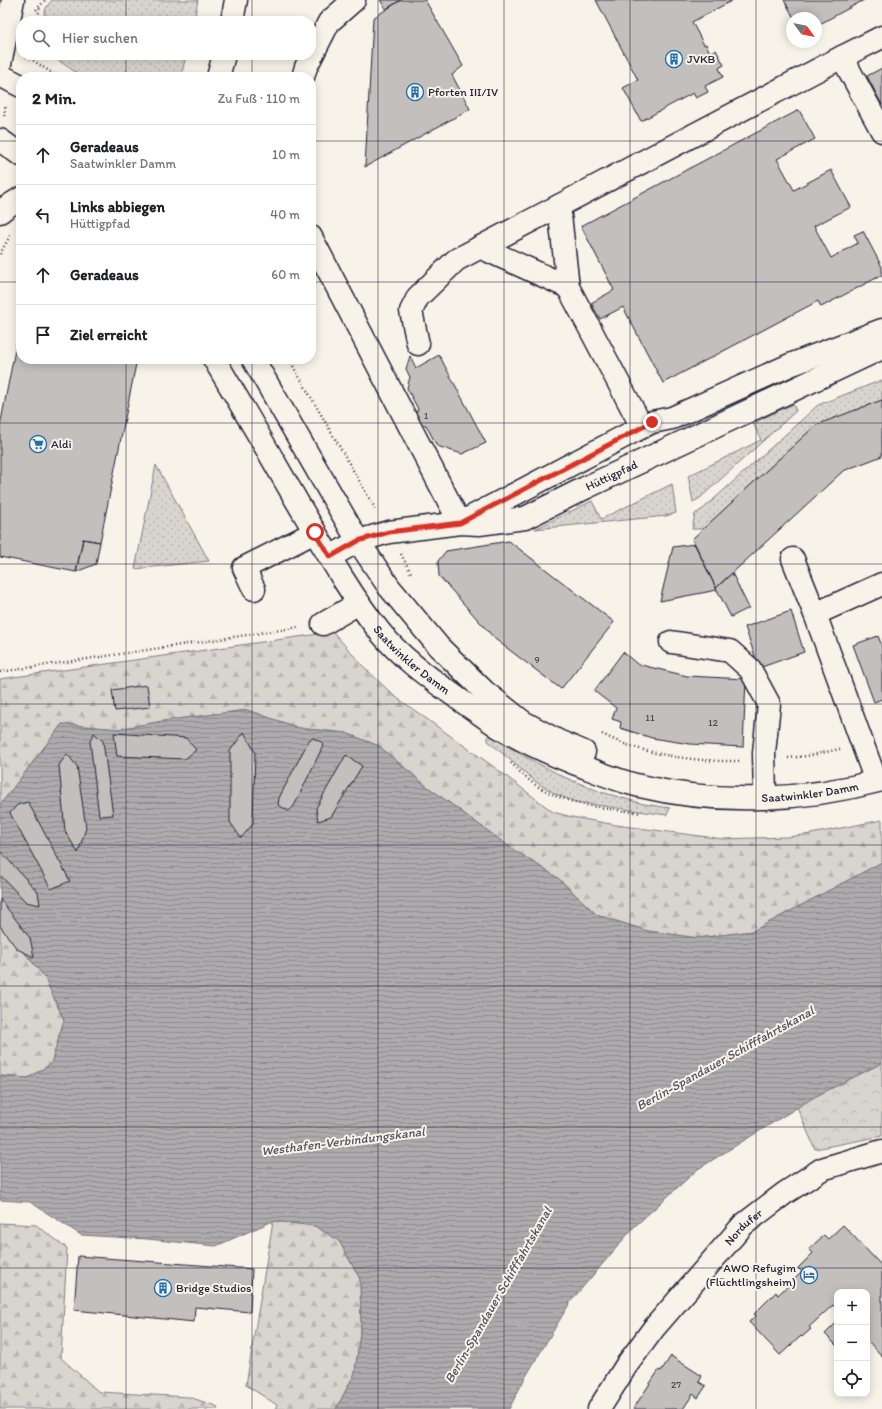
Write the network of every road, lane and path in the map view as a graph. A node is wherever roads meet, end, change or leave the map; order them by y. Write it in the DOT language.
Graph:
graph roads {
  1 [pos="13,0"];
  2 [pos="45,0"];
  3 [pos="236,0"];
  4 [pos="354,0"];
  5 [pos="38,16"];
  6 [pos="233,16"];
  7 [pos="882,37"];
  8 [pos="316,47"];
  9 [pos="842,56"];
  10 [pos="34,60"];
  11 [pos="223,60"];
  12 [pos="310,60"];
  13 [pos="0,64"];
  14 [pos="51,72"];
  15 [pos="219,72"];
  16 [pos="304,72"];
  17 [pos="0,75"];
  18 [pos="16,83"];
  19 [pos="882,131"];
  20 [pos="0,140"];
  21 [pos="16,151"];
  22 [pos="16,201"];
  23 [pos="559,206"];
  24 [pos="0,212"];
  25 [pos="11,233"];
  26 [pos="316,247"];
  27 [pos="480,247"];
  28 [pos="0,254"];
  29 [pos="568,288"];
  30 [pos="882,330"];
  31 [pos="418,344"];
  32 [pos="882,348"];
  33 [pos="217,364"];
  34 [pos="256,364"];
  35 [pos="292,364"];
  36 [pos="642,428"];
  37 [pos="356,476"];
  38 [pos="460,523"];
  39 [pos="315,532"];
  40 [pos="358,541"];
  41 [pos="330,557"];
  42 [pos="793,559"];
  43 [pos="406,563"];
  44 [pos="415,578"];
  45 [pos="882,584"];
  46 [pos="254,590"];
  47 [pos="359,603"];
  48 [pos="815,614"];
  49 [pos="323,624"];
  50 [pos="670,642"];
  51 [pos="0,672"];
  52 [pos="599,733"];
  53 [pos="863,744"];
  54 [pos="764,760"];
  55 [pos="879,780"];
  56 [pos="738,798"];
  57 [pos="765,798"];
  58 [pos="882,1152"];
  59 [pos="599,1409"];
  1 -- 13 [label="main road"];
  2 -- 5 [label="path"];
  3 -- 6 [label="main road"];
  4 -- 8 [label="main road"];
  7 -- 9 [label="main road"];
  9 -- 19 [label="main road"];
  9 -- 23 [label="main road"];
  10 -- 14 [label="path"];
  11 -- 15 [label="main road"];
  12 -- 16 [label="main road"];
  17 -- 18 [label="main road"];
  20 -- 21 [label="main road"];
  22 -- 24 [label="main road"];
  23 -- 27 [label="main road"];
  23 -- 29 [label="main road"];
  25 -- 28 [label="path"];
  26 -- 38 [label="main road"];
  27 -- 29 [label="main road"];
  27 -- 31 [label="main road"];
  29 -- 36 [label="main road"];
  30 -- 36 [label="main road"];
  32 -- 38 [label="main road, Hüttigpfad"];
  33 -- 39 [label="main road, Saatwinkler Damm"];
  34 -- 40 [label="main road, Saatwinkler Damm"];
  35 -- 37 [label="path"];
  36 -- 38 [label="main road"];
  38 -- 40 [label="main road, Hüttigpfad"];
  39 -- 41 [label="main road, Saatwinkler Damm"];
  39 -- 46 [label="main road"];
  40 -- 41 [label="main road, Hüttigpfad"];
  40 -- 56 [label="main road, Saatwinkler Damm"];
  41 -- 47 [label="main road, Saatwinkler Damm"];
  42 -- 48 [label="main road"];
  43 -- 44 [label="path"];
  45 -- 48 [label="main road"];
  47 -- 49 [label="main road"];
  47 -- 56 [label="main road, Saatwinkler Damm"];
  48 -- 53 [label="main road"];
  49 -- 51 [label="path"];
  50 -- 54 [label="main road"];
  52 -- 54 [label="path"];
  53 -- 54 [label="path"];
  53 -- 55 [label="main road"];
  54 -- 57 [label="main road"];
  55 -- 57 [label="main road, Saatwinkler Damm"];
  56 -- 57 [label="main road, Saatwinkler Damm"];
  58 -- 59 [label="main road, Nordufer"];
}
